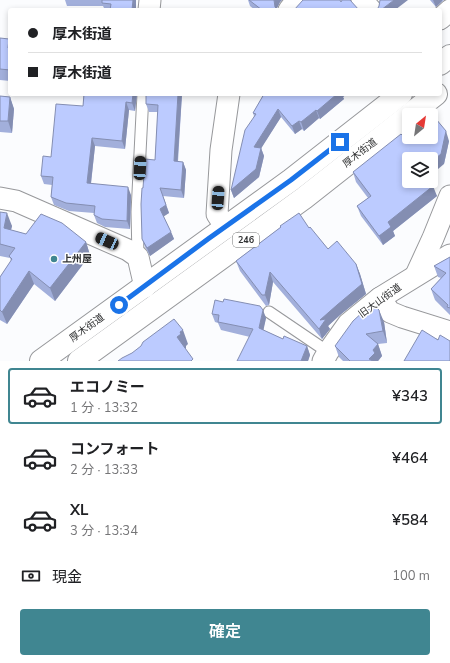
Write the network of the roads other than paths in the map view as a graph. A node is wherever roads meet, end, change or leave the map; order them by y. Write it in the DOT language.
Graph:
graph roads {
  1 [pos="297,0"];
  2 [pos="362,0"];
  3 [pos="291,8"];
  4 [pos="369,8"];
  5 [pos="450,10"];
  6 [pos="442,17"];
  7 [pos="450,56"];
  8 [pos="442,62"];
  9 [pos="143,96"];
  10 [pos="229,96"];
  11 [pos="398,96"];
  12 [pos="433,96"];
  13 [pos="450,196"];
  14 [pos="0,198"];
  15 [pos="226,228"];
  16 [pos="450,255"];
  17 [pos="138,257"];
  18 [pos="416,275"];
  19 [pos="145,287"];
  20 [pos="380,298"];
  21 [pos="269,312"];
  22 [pos="450,332"];
  23 [pos="326,357"];
  24 [pos="41,361"];
  25 [pos="79,361"];
  1 -- 3 [label="street"];
  2 -- 4 [label="street"];
  5 -- 6 [label="street"];
  7 -- 8 [label="highway"];
  9 -- 17 [label="lane"];
  10 -- 15 [label="street"];
  11 -- 15 [label="highway, 厚木街道 / 246"];
  12 -- 25 [label="highway, 厚木街道 / 246"];
  13 -- 18 [label="street"];
  14 -- 17 [label="street"];
  15 -- 19 [label="highway, 厚木街道 / 246"];
  16 -- 18 [label="street, 旧大山街道"];
  17 -- 19 [label="street"];
  18 -- 20 [label="street, 旧大山街道"];
  19 -- 24 [label="highway, 厚木街道 / 246"];
  20 -- 22 [label="street"];
  20 -- 23 [label="street, 旧大山街道"];
  21 -- 23 [label="lane"];
}
